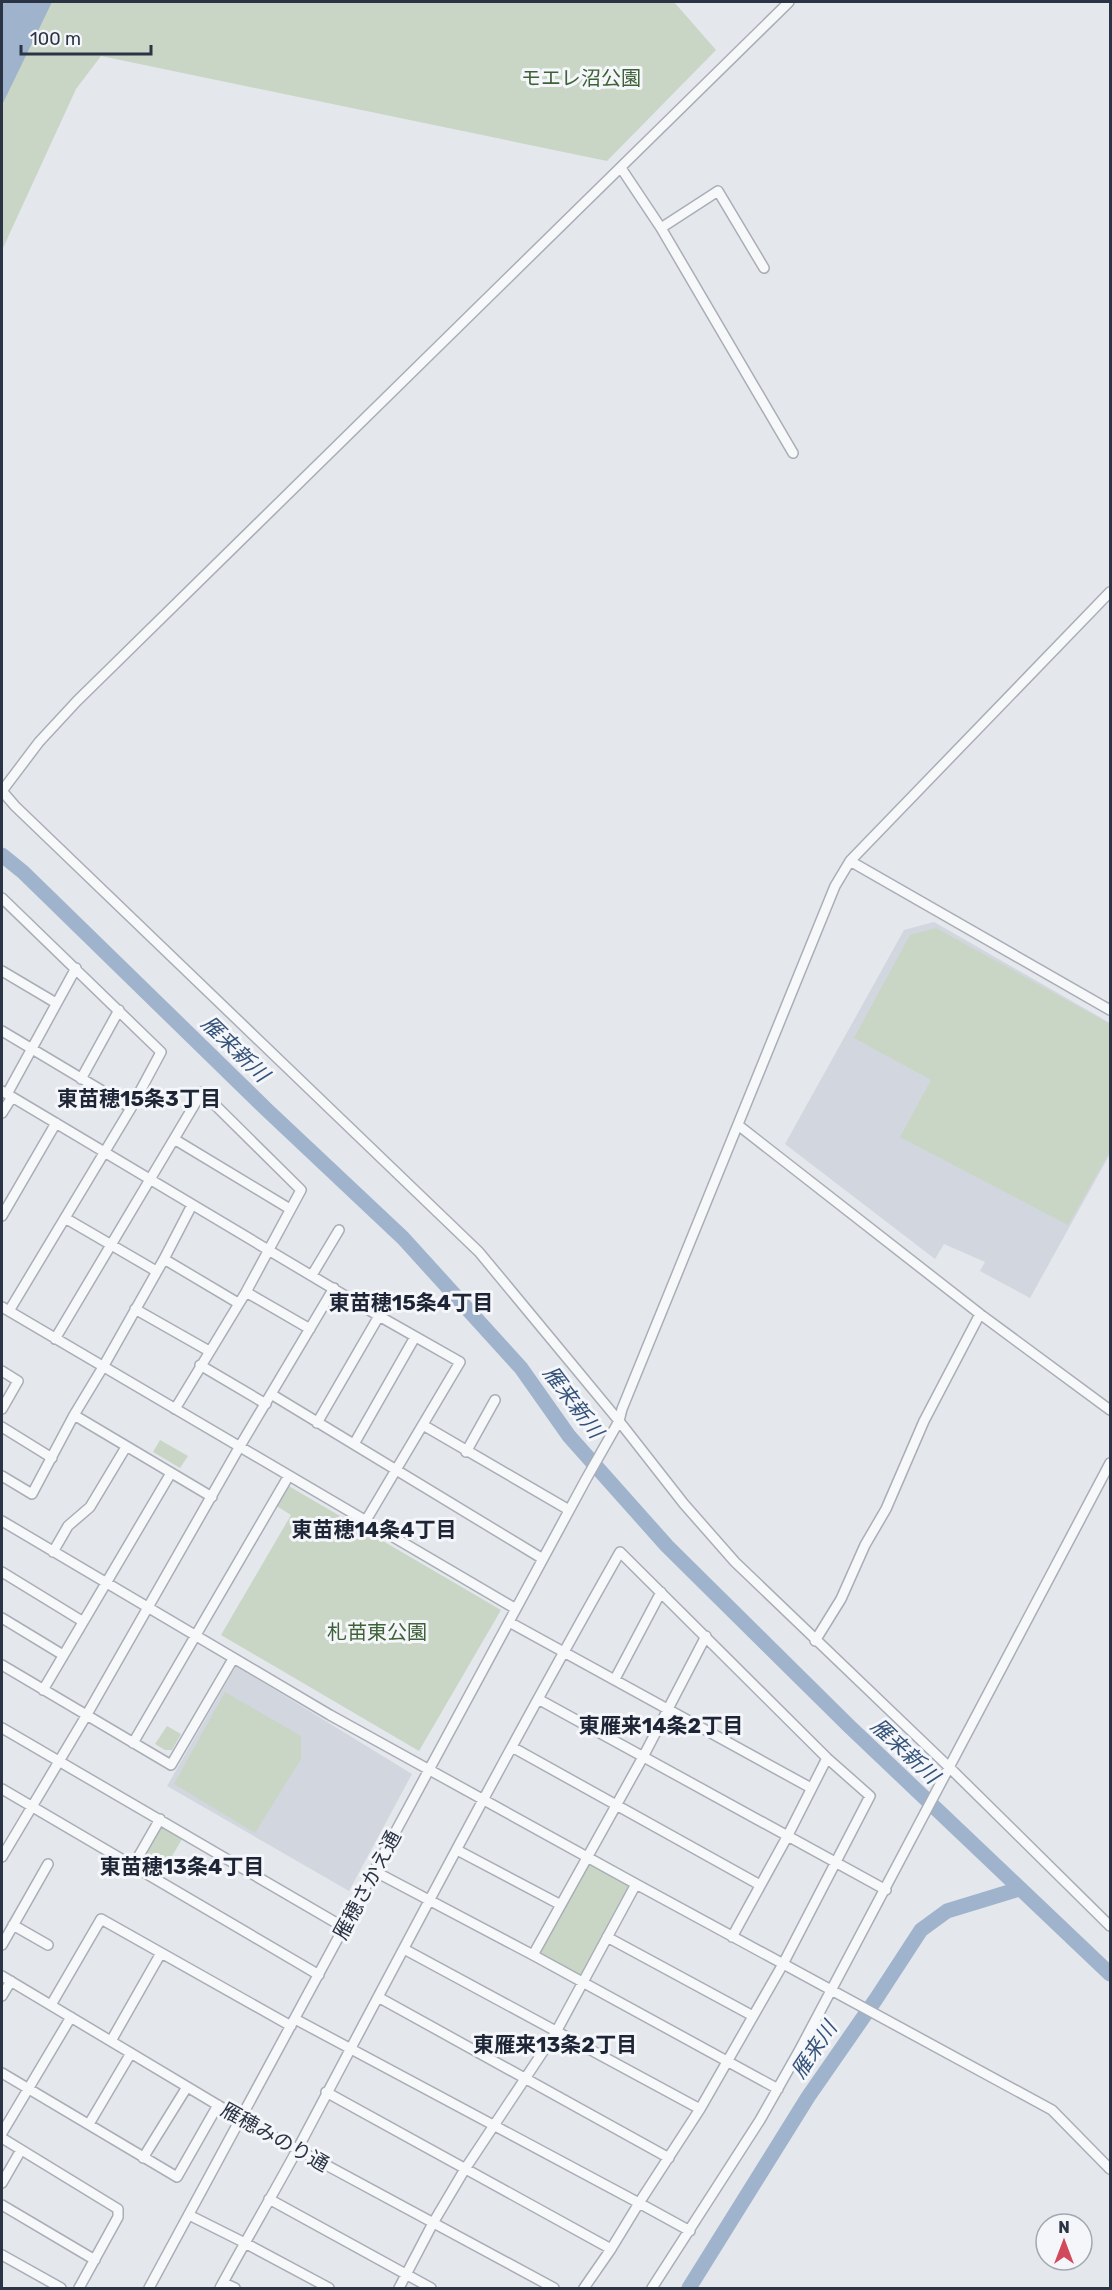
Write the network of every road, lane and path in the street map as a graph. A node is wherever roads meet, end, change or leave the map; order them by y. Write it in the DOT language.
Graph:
graph roads {
  1 [pos="789,2"];
  2 [pos="621,168"];
  3 [pos="661,228"];
  4 [pos="764,268"];
  5 [pos="793,453"];
  6 [pos="1110,592"];
  7 [pos="2,791"];
  8 [pos="850,861"];
  9 [pos="2,898"];
  10 [pos="76,968"];
  11 [pos="2,971"];
  12 [pos="56,1003"];
  13 [pos="119,1010"];
  14 [pos="1110,1010"];
  15 [pos="2,1031"];
  16 [pos="30,1049"];
  17 [pos="81,1079"];
  18 [pos="7,1094"];
  19 [pos="131,1108"];
  20 [pos="2,1113"];
  21 [pos="56,1123"];
  22 [pos="738,1125"];
  23 [pos="174,1139"];
  24 [pos="105,1152"];
  25 [pos="150,1179"];
  26 [pos="2,1194"];
  27 [pos="11,1200"];
  28 [pos="192,1205"];
  29 [pos="290,1209"];
  30 [pos="2,1216"];
  31 [pos="65,1218"];
  32 [pos="339,1230"];
  33 [pos="110,1246"];
  34 [pos="268,1249"];
  35 [pos="164,1259"];
  36 [pos="156,1271"];
  37 [pos="312,1275"];
  38 [pos="334,1288"];
  39 [pos="246,1292"];
  40 [pos="238,1303"];
  41 [pos="5,1309"];
  42 [pos="135,1309"];
  43 [pos="980,1314"];
  44 [pos="379,1316"];
  45 [pos="310,1329"];
  46 [pos="415,1337"];
  47 [pos="55,1339"];
  48 [pos="209,1351"];
  49 [pos="200,1365"];
  50 [pos="103,1367"];
  51 [pos="2,1371"];
  52 [pos="271,1394"];
  53 [pos="495,1400"];
  54 [pos="266,1404"];
  55 [pos="2,1409"];
  56 [pos="175,1409"];
  57 [pos="1110,1410"];
  58 [pos="74,1415"];
  59 [pos="619,1421"];
  60 [pos="317,1423"];
  61 [pos="423,1425"];
  62 [pos="2,1427"];
  63 [pos="354,1444"];
  64 [pos="240,1446"];
  65 [pos="126,1447"];
  66 [pos="466,1452"];
  67 [pos="52,1458"];
  68 [pos="1110,1463"];
  69 [pos="396,1471"];
  70 [pos="171,1473"];
  71 [pos="2,1476"];
  72 [pos="288,1477"];
  73 [pos="212,1497"];
  74 [pos="569,1510"];
  75 [pos="2,1521"];
  76 [pos="365,1522"];
  77 [pos="53,1552"];
  78 [pos="543,1559"];
  79 [pos="2,1572"];
  80 [pos="105,1583"];
  81 [pos="661,1592"];
  82 [pos="147,1609"];
  83 [pos="516,1609"];
  84 [pos="2,1618"];
  85 [pos="82,1621"];
  86 [pos="509,1622"];
  87 [pos="195,1636"];
  88 [pos="706,1636"];
  89 [pos="815,1641"];
  90 [pos="564,1651"];
  91 [pos="63,1655"];
  92 [pos="233,1659"];
  93 [pos="2,1665"];
  94 [pos="615,1679"];
  95 [pos="43,1690"];
  96 [pos="538,1699"];
  97 [pos="669,1709"];
  98 [pos="86,1716"];
  99 [pos="2,1728"];
  100 [pos="133,1743"];
  101 [pos="512,1747"];
  102 [pos="643,1757"];
  103 [pos="827,1758"];
  104 [pos="58,1762"];
  105 [pos="950,1768"];
  106 [pos="430,1770"];
  107 [pos="811,1788"];
  108 [pos="2,1789"];
  109 [pos="484,1800"];
  110 [pos="615,1805"];
  111 [pos="32,1806"];
  112 [pos="160,1819"];
  113 [pos="787,1837"];
  114 [pos="457,1850"];
  115 [pos="3,1853"];
  116 [pos="588,1857"];
  117 [pos="835,1863"];
  118 [pos="48,1864"];
  119 [pos="133,1866"];
  120 [pos="374,1871"];
  121 [pos="636,1884"];
  122 [pos="760,1885"];
  123 [pos="886,1890"];
  124 [pos="429,1901"];
  125 [pos="561,1905"];
  126 [pos="14,1925"];
  127 [pos="1110,1926"];
  128 [pos="345,1928"];
  129 [pos="607,1937"];
  130 [pos="732,1937"];
  131 [pos="48,1944"];
  132 [pos="2,1945"];
  133 [pos="404,1949"];
  134 [pos="161,1953"];
  135 [pos="533,1955"];
  136 [pos="783,1964"];
  137 [pos="319,1975"];
  138 [pos="6,1978"];
  139 [pos="583,1982"];
  140 [pos="832,1991"];
  141 [pos="2,1996"];
  142 [pos="378,1997"];
  143 [pos="51,2005"];
  144 [pos="753,2016"];
  145 [pos="70,2017"];
  146 [pos="293,2023"];
  147 [pos="556,2032"];
  148 [pos="111,2041"];
  149 [pos="349,2049"];
  150 [pos="131,2053"];
  151 [pos="728,2061"];
  152 [pos="2,2073"];
  153 [pos="525,2078"];
  154 [pos="187,2087"];
  155 [pos="28,2088"];
  156 [pos="778,2089"];
  157 [pos="326,2092"];
  158 [pos="218,2105"];
  159 [pos="700,2109"];
  160 [pos="241,2119"];
  161 [pos="89,2124"];
  162 [pos="494,2124"];
  163 [pos="2,2133"];
  164 [pos="2,2138"];
  165 [pos="297,2149"];
  166 [pos="21,2150"];
  167 [pos="143,2158"];
  168 [pos="669,2158"];
  169 [pos="465,2169"];
  170 [pos="1110,2169"];
  171 [pos="2,2182"];
  172 [pos="269,2199"];
  173 [pos="639,2203"];
  174 [pos="2,2205"];
  175 [pos="189,2215"];
  176 [pos="433,2223"];
  177 [pos="690,2230"];
  178 [pos="245,2242"];
  179 [pos="611,2249"];
  180 [pos="2,2255"];
  181 [pos="95,2260"];
  182 [pos="407,2275"];
  183 [pos="222,2286"];
  184 [pos="61,2289"];
  185 [pos="79,2289"];
  186 [pos="149,2289"];
  187 [pos="235,2289"];
  188 [pos="329,2289"];
  189 [pos="399,2289"];
  190 [pos="431,2289"];
  191 [pos="554,2289"];
  192 [pos="584,2289"];
  193 [pos="652,2289"];
  1 -- 2 [label="street"];
  2 -- 3 [label="street"];
  2 -- 7 [label="street"];
  3 -- 4 [label="street"];
  3 -- 5 [label="street"];
  6 -- 8 [label="street"];
  7 -- 59 [label="street"];
  8 -- 14 [label="street"];
  8 -- 22 [label="street"];
  9 -- 10 [label="street"];
  10 -- 12 [label="street"];
  10 -- 13 [label="street"];
  11 -- 12 [label="street"];
  12 -- 16 [label="street"];
  13 -- 17 [label="street"];
  13 -- 19 [label="street"];
  15 -- 16 [label="street"];
  16 -- 17 [label="street"];
  16 -- 18 [label="street"];
  17 -- 19 [label="street"];
  18 -- 20 [label="street"];
  18 -- 21 [label="street"];
  19 -- 24 [label="street"];
  21 -- 24 [label="street"];
  21 -- 27 [label="street"];
  22 -- 43 [label="street"];
  22 -- 59 [label="street"];
  23 -- 25 [label="street"];
  23 -- 29 [label="street"];
  23 -- 29 [label="street"];
  24 -- 25 [label="street"];
  24 -- 31 [label="street"];
  25 -- 28 [label="street"];
  25 -- 33 [label="street"];
  26 -- 27 [label="street"];
  27 -- 30 [label="street"];
  28 -- 34 [label="street"];
  28 -- 35 [label="street"];
  29 -- 34 [label="street"];
  31 -- 33 [label="street"];
  31 -- 41 [label="street"];
  32 -- 37 [label="street"];
  33 -- 36 [label="street"];
  33 -- 47 [label="street"];
  34 -- 37 [label="street"];
  34 -- 39 [label="street"];
  35 -- 36 [label="street"];
  35 -- 40 [label="street"];
  36 -- 42 [label="street"];
  37 -- 38 [label="street"];
  38 -- 44 [label="street"];
  38 -- 45 [label="street"];
  39 -- 40 [label="street"];
  39 -- 45 [label="street"];
  40 -- 48 [label="street"];
  41 -- 47 [label="street"];
  42 -- 48 [label="street"];
  42 -- 50 [label="street"];
  43 -- 57 [label="street"];
  43 -- 89 [label="street"];
  44 -- 46 [label="street"];
  44 -- 60 [label="street"];
  45 -- 52 [label="street"];
  46 -- 61 [label="street"];
  46 -- 63 [label="street"];
  47 -- 50 [label="street"];
  48 -- 49 [label="street"];
  49 -- 54 [label="street"];
  49 -- 56 [label="street"];
  50 -- 56 [label="street"];
  50 -- 58 [label="street"];
  51 -- 55 [label="street"];
  52 -- 54 [label="street"];
  52 -- 60 [label="street"];
  53 -- 66 [label="street"];
  54 -- 64 [label="street"];
  56 -- 64 [label="street"];
  58 -- 65 [label="street"];
  58 -- 67 [label="street"];
  59 -- 74 [label="street, 雁穂さかえ通"];
  59 -- 89 [label="street"];
  60 -- 63 [label="street"];
  61 -- 66 [label="street"];
  61 -- 69 [label="street"];
  62 -- 67 [label="street"];
  63 -- 69 [label="street"];
  64 -- 72 [label="street"];
  64 -- 73 [label="street"];
  65 -- 70 [label="street"];
  65 -- 77 [label="street"];
  66 -- 74 [label="street"];
  67 -- 71 [label="street"];
  68 -- 105 [label="street"];
  69 -- 76 [label="street"];
  69 -- 78 [label="street"];
  70 -- 73 [label="street"];
  70 -- 80 [label="street"];
  72 -- 76 [label="street"];
  72 -- 87 [label="street"];
  73 -- 82 [label="street"];
  74 -- 78 [label="street, 雁穂さかえ通"];
  75 -- 77 [label="street"];
  76 -- 83 [label="street"];
  77 -- 80 [label="street"];
  78 -- 83 [label="street, 雁穂さかえ通"];
  79 -- 85 [label="street"];
  80 -- 82 [label="street"];
  80 -- 85 [label="street"];
  81 -- 88 [label="street"];
  81 -- 90 [label="street"];
  81 -- 94 [label="street"];
  82 -- 87 [label="street"];
  82 -- 98 [label="street"];
  83 -- 86 [label="street, 雁穂さかえ通"];
  84 -- 91 [label="street"];
  85 -- 91 [label="street"];
  86 -- 90 [label="street"];
  86 -- 106 [label="street, 雁穂さかえ通"];
  87 -- 92 [label="street"];
  87 -- 100 [label="street"];
  88 -- 97 [label="street"];
  88 -- 103 [label="street"];
  89 -- 105 [label="street"];
  90 -- 94 [label="street"];
  90 -- 96 [label="street"];
  91 -- 95 [label="street"];
  92 -- 100 [label="street"];
  92 -- 106 [label="street"];
  93 -- 95 [label="street"];
  94 -- 97 [label="street"];
  95 -- 98 [label="street"];
  96 -- 101 [label="street"];
  96 -- 102 [label="street"];
  97 -- 102 [label="street"];
  97 -- 107 [label="street"];
  98 -- 100 [label="street"];
  98 -- 104 [label="street"];
  99 -- 104 [label="street"];
  101 -- 109 [label="street"];
  101 -- 110 [label="street"];
  102 -- 110 [label="street"];
  102 -- 113 [label="street"];
  103 -- 107 [label="street"];
  103 -- 117 [label="street"];
  104 -- 111 [label="street"];
  104 -- 112 [label="street"];
  105 -- 123 [label="street"];
  105 -- 127 [label="street"];
  106 -- 109 [label="street"];
  106 -- 120 [label="street, 雁穂さかえ通"];
  107 -- 113 [label="street"];
  108 -- 111 [label="street"];
  109 -- 114 [label="street"];
  109 -- 116 [label="street"];
  110 -- 116 [label="street"];
  110 -- 122 [label="street"];
  111 -- 115 [label="street"];
  111 -- 119 [label="street"];
  112 -- 119 [label="street"];
  112 -- 128 [label="street"];
  113 -- 117 [label="street"];
  113 -- 122 [label="street"];
  114 -- 124 [label="street"];
  114 -- 125 [label="street"];
  116 -- 121 [label="street"];
  116 -- 125 [label="street"];
  117 -- 123 [label="street"];
  117 -- 136 [label="street"];
  118 -- 126 [label="street"];
  119 -- 137 [label="street"];
  120 -- 124 [label="street"];
  120 -- 128 [label="street, 雁穂さかえ通"];
  121 -- 129 [label="street"];
  121 -- 130 [label="street"];
  122 -- 130 [label="street"];
  123 -- 140 [label="street"];
  124 -- 133 [label="street"];
  124 -- 135 [label="street"];
  125 -- 135 [label="street"];
  126 -- 131 [label="street"];
  126 -- 132 [label="street"];
  128 -- 137 [label="street, 雁穂さかえ通"];
  129 -- 139 [label="street"];
  129 -- 144 [label="street"];
  130 -- 136 [label="street"];
  133 -- 142 [label="street"];
  133 -- 147 [label="street"];
  134 -- 143 [label="street"];
  134 -- 146 [label="street"];
  134 -- 148 [label="street"];
  135 -- 139 [label="street"];
  136 -- 140 [label="street"];
  136 -- 144 [label="street"];
  137 -- 146 [label="street, 雁穂さかえ通"];
  138 -- 141 [label="street"];
  138 -- 143 [label="street, 雁穂みのり通"];
  139 -- 147 [label="street"];
  139 -- 151 [label="street"];
  140 -- 156 [label="street"];
  140 -- 170 [label="street"];
  142 -- 149 [label="street"];
  142 -- 153 [label="street"];
  143 -- 145 [label="street, 雁穂みのり通"];
  144 -- 151 [label="street"];
  145 -- 148 [label="street, 雁穂みのり通"];
  145 -- 155 [label="street"];
  146 -- 149 [label="street"];
  146 -- 160 [label="street, 雁穂さかえ通"];
  147 -- 153 [label="street"];
  147 -- 159 [label="street"];
  148 -- 150 [label="street, 雁穂みのり通"];
  149 -- 157 [label="street"];
  149 -- 162 [label="street"];
  150 -- 154 [label="street, 雁穂みのり通"];
  150 -- 161 [label="street"];
  151 -- 156 [label="street"];
  151 -- 159 [label="street"];
  152 -- 155 [label="street"];
  153 -- 162 [label="street"];
  153 -- 168 [label="street"];
  154 -- 158 [label="street, 雁穂みのり通"];
  154 -- 167 [label="street"];
  155 -- 161 [label="street"];
  155 -- 163 [label="street"];
  156 -- 177 [label="street"];
  157 -- 165 [label="street"];
  157 -- 169 [label="street"];
  158 -- 160 [label="street, 雁穂みのり通"];
  158 -- 167 [label="street"];
  159 -- 168 [label="street"];
  160 -- 165 [label="street, 雁穂みのり通"];
  160 -- 175 [label="street, 雁穂さかえ通"];
  161 -- 167 [label="street"];
  162 -- 169 [label="street"];
  162 -- 173 [label="street"];
  164 -- 166 [label="street"];
  165 -- 172 [label="street"];
  165 -- 176 [label="street, 雁穂みのり通"];
  166 -- 171 [label="street"];
  166 -- 181 [label="street"];
  168 -- 173 [label="street"];
  169 -- 176 [label="street"];
  169 -- 179 [label="street"];
  172 -- 178 [label="street"];
  172 -- 182 [label="street"];
  173 -- 177 [label="street"];
  173 -- 179 [label="street"];
  174 -- 181 [label="street"];
  175 -- 178 [label="street"];
  175 -- 186 [label="street, 雁穂さかえ通"];
  176 -- 182 [label="street"];
  176 -- 191 [label="street, 雁穂みのり通"];
  177 -- 193 [label="street"];
  178 -- 183 [label="street"];
  178 -- 188 [label="street"];
  179 -- 192 [label="street"];
  180 -- 184 [label="street"];
  181 -- 185 [label="street"];
  182 -- 189 [label="street"];
  182 -- 190 [label="street"];
  183 -- 187 [label="street"];
}
